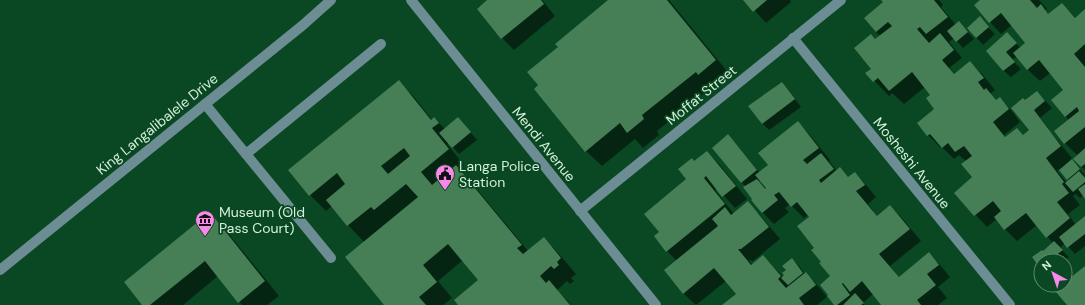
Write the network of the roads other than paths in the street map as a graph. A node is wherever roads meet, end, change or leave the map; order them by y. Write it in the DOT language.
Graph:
graph roads {
  1 [pos="332,0"];
  2 [pos="411,0"];
  3 [pos="841,0"];
  4 [pos="793,38"];
  5 [pos="381,44"];
  6 [pos="205,104"];
  7 [pos="246,154"];
  8 [pos="580,212"];
  9 [pos="331,258"];
  10 [pos="0,270"];
  11 [pos="656,305"];
  12 [pos="1010,305"];
  1 -- 6 [label="street, King Langalibalele Drive"];
  2 -- 8 [label="street, Mendi Avenue"];
  3 -- 4 [label="street, Moffat Street"];
  4 -- 8 [label="street, Moffat Street"];
  4 -- 12 [label="street, Mosheshi Avenue"];
  5 -- 7 [label="street"];
  6 -- 7 [label="street"];
  6 -- 10 [label="street, King Langalibalele Drive"];
  7 -- 9 [label="street"];
  8 -- 11 [label="street, Mendi Avenue"];
}
